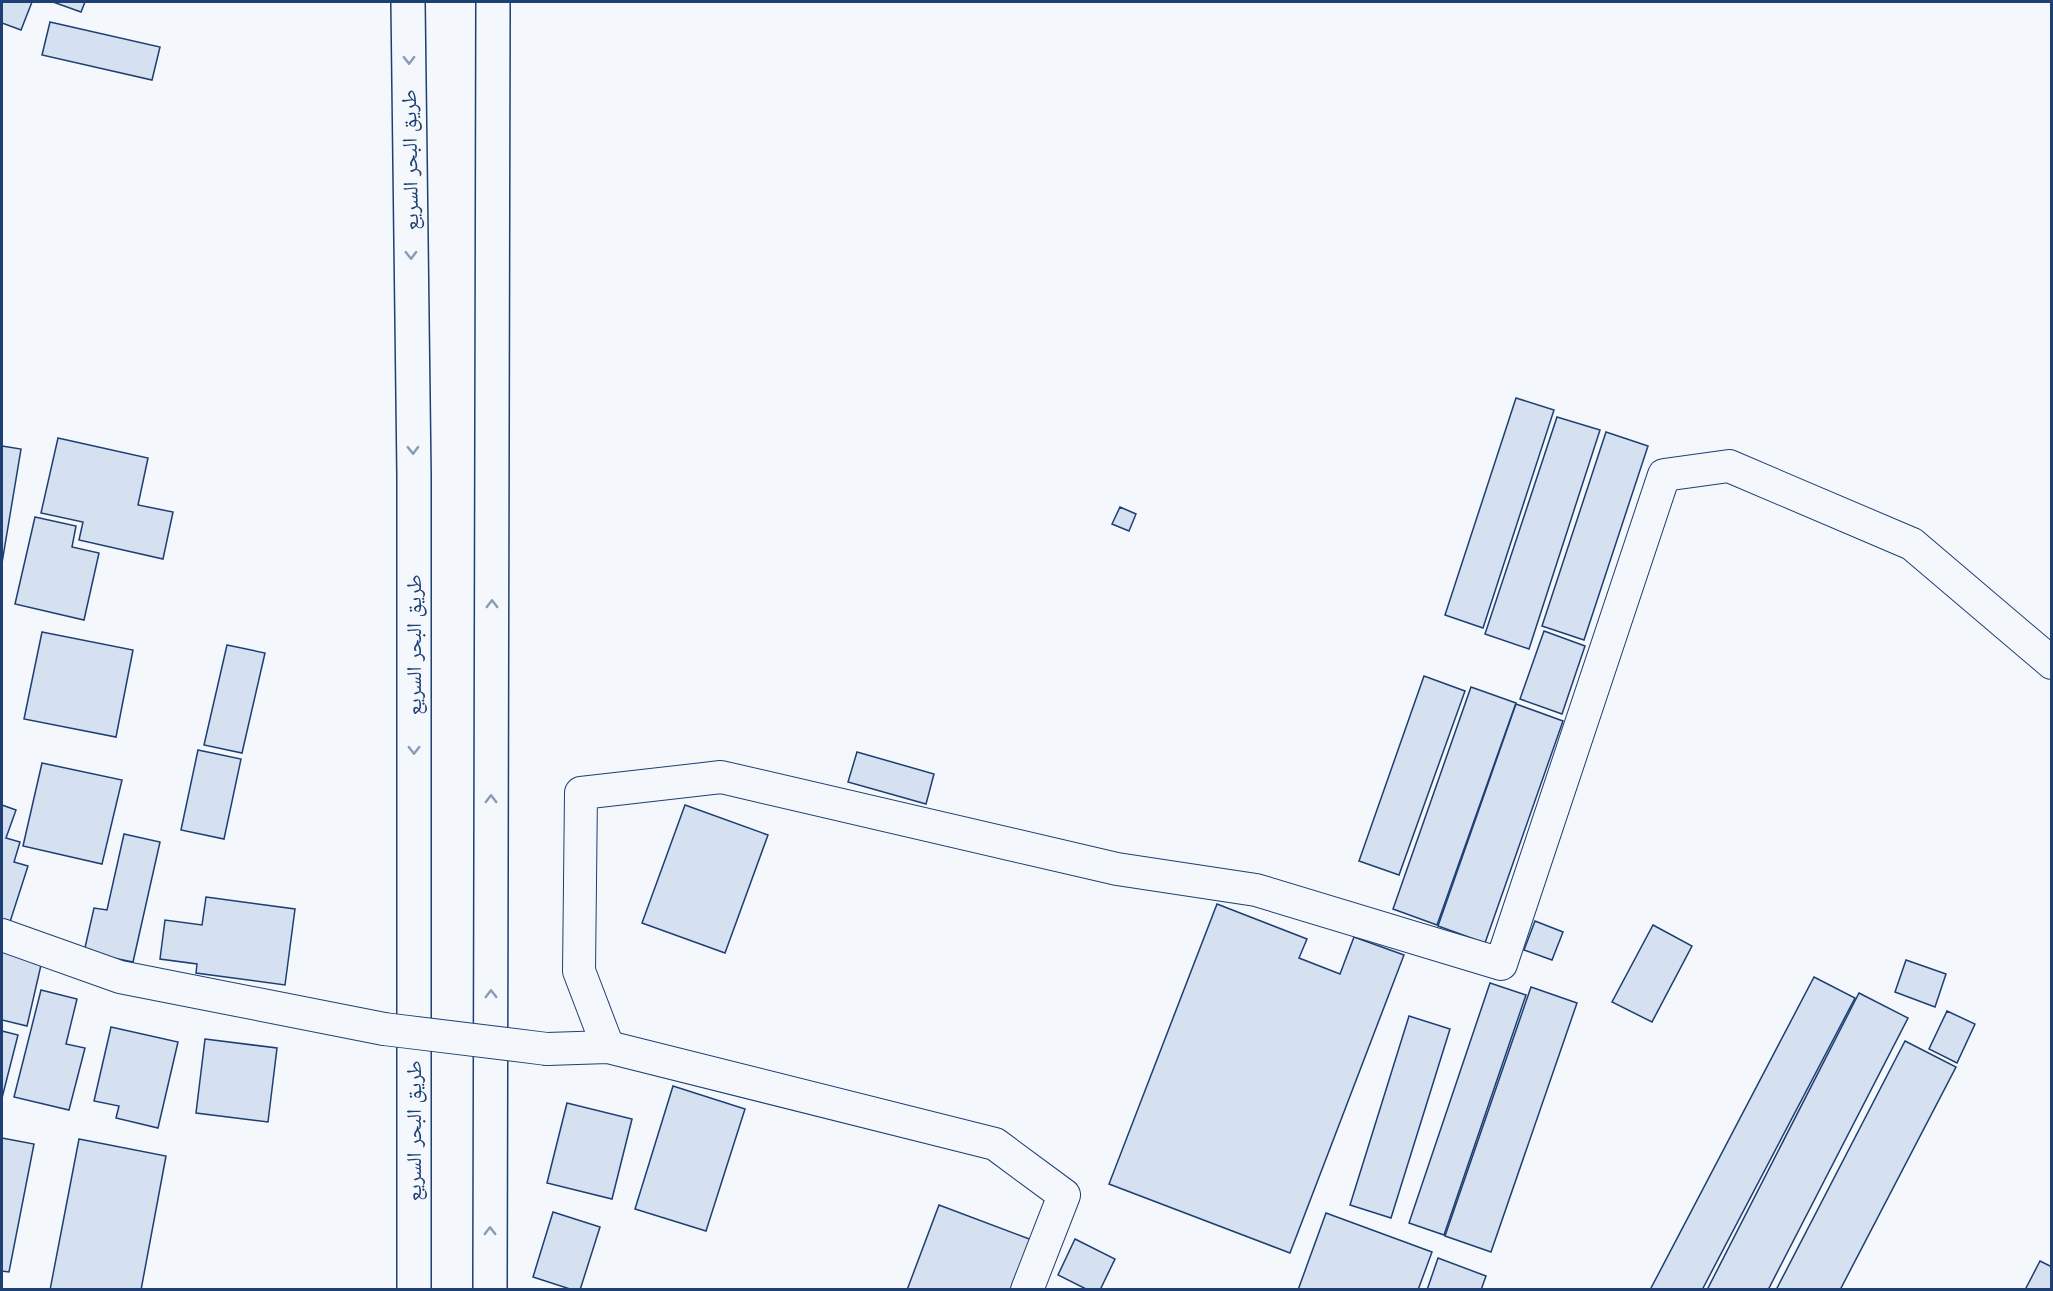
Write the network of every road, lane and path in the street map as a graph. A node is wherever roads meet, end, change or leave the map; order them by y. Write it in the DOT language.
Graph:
graph roads {
  1 [pos="408,2"];
  2 [pos="493,2"];
  3 [pos="2052,663"];
  4 [pos="2,935"];
  5 [pos="608,1047"];
  6 [pos="414,1290"];
  7 [pos="490,1290"];
  8 [pos="1027,1290"];
  1 -- 6 [label="highway, طريق البحر السريع, one-way"];
  7 -- 2 [label="highway, one-way"];
  3 -- 5 [label="street"];
  4 -- 5 [label="street, bridge"];
  5 -- 8 [label="street"];
}
